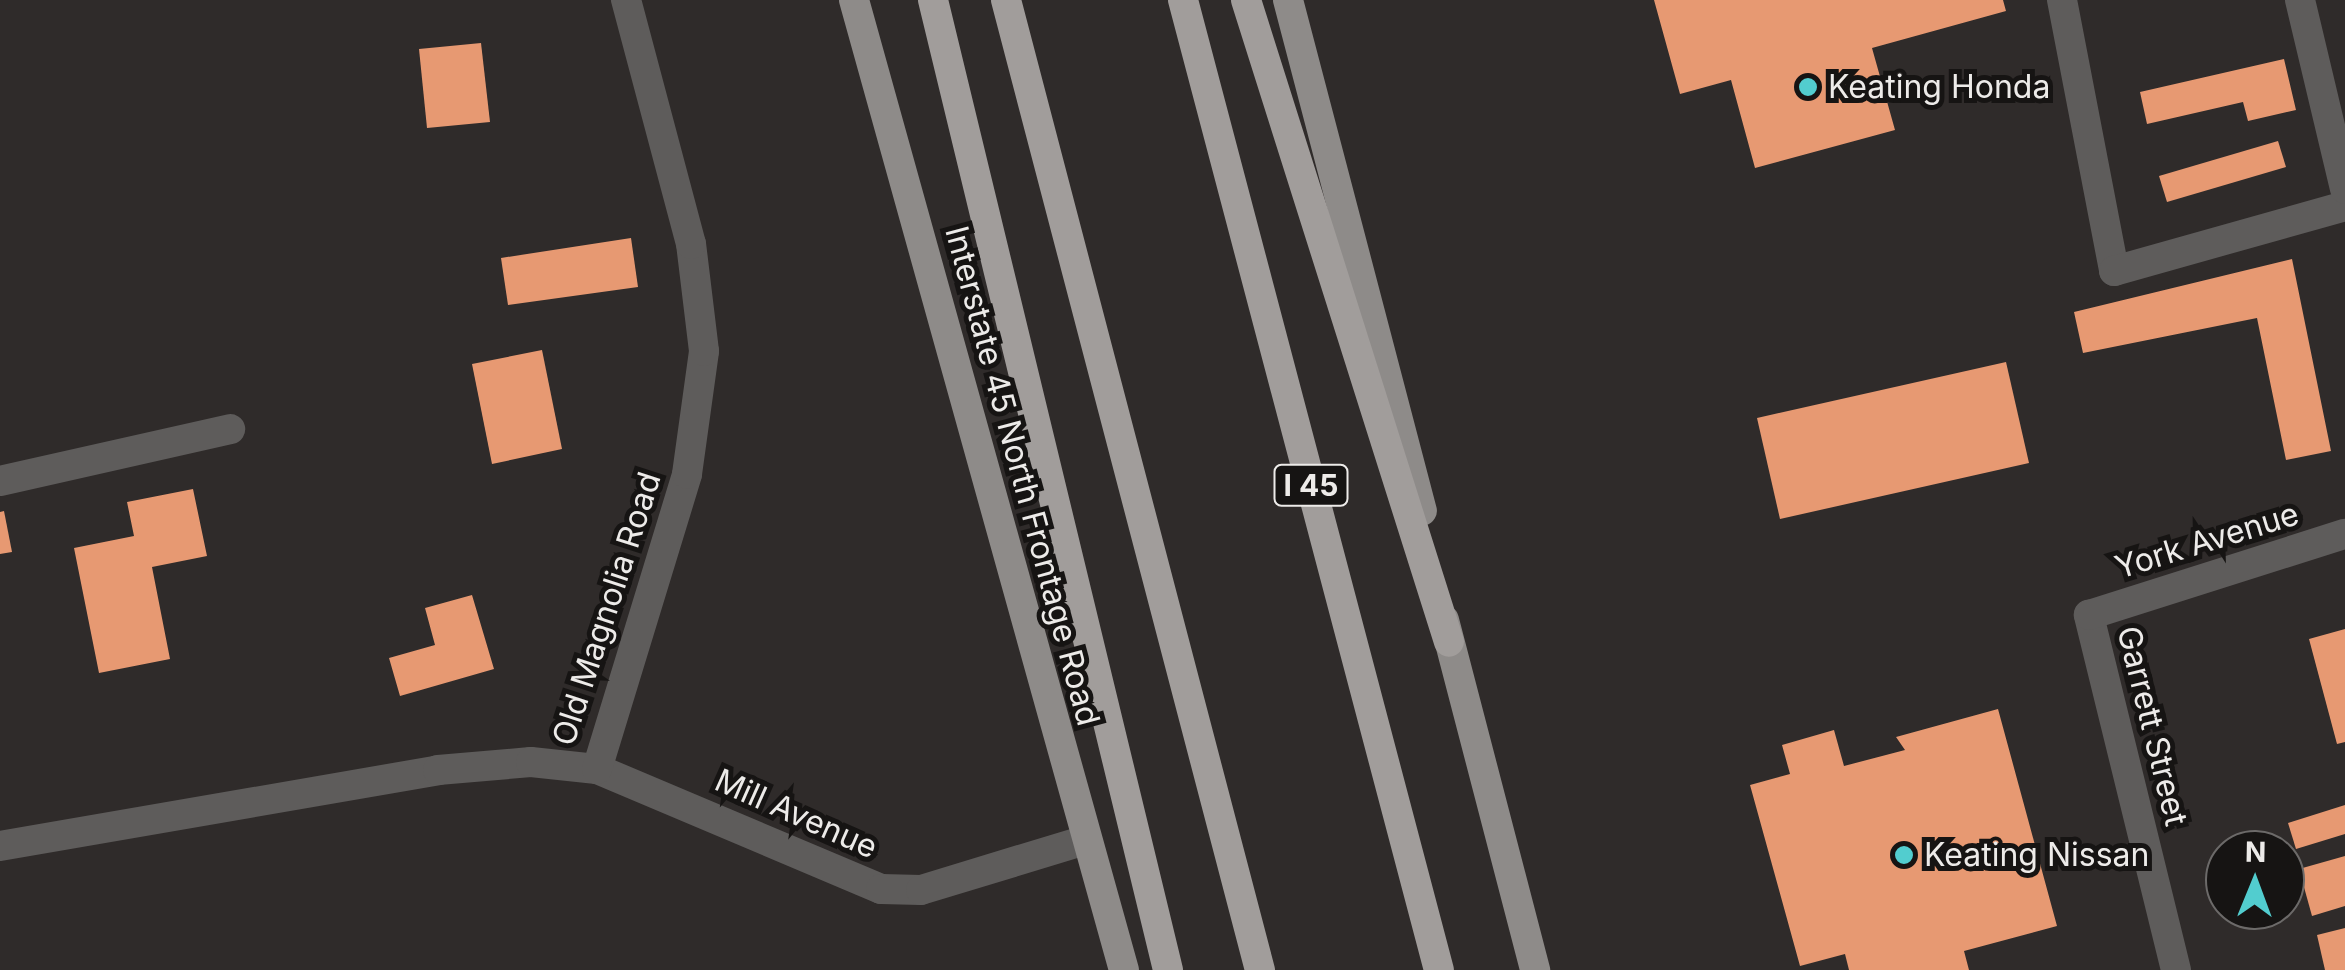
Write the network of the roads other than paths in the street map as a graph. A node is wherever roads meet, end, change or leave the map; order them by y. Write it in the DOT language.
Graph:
graph roads {
  1 [pos="626,0"];
  2 [pos="854,0"];
  3 [pos="933,0"];
  4 [pos="1006,0"];
  5 [pos="1183,0"];
  6 [pos="1246,0"];
  7 [pos="1288,0"];
  8 [pos="2062,0"];
  9 [pos="2300,0"];
  10 [pos="2345,189"];
  11 [pos="2345,206"];
  12 [pos="230,430"];
  13 [pos="0,481"];
  14 [pos="2345,534"];
  15 [pos="2089,615"];
  16 [pos="1448,642"];
  17 [pos="597,770"];
  18 [pos="1086,840"];
  19 [pos="0,846"];
  20 [pos="1124,970"];
  21 [pos="1168,970"];
  22 [pos="1260,970"];
  23 [pos="1439,970"];
  24 [pos="1536,970"];
  25 [pos="2176,970"];
  1 -- 17 [label="street, Old Magnolia Road"];
  2 -- 18 [label="main road, Interstate 45 North Frontage Road"];
  3 -- 21 [label="highway"];
  4 -- 22 [label="highway"];
  5 -- 23 [label="highway, I 45"];
  6 -- 16 [label="highway"];
  7 -- 16 [label="main road"];
  8 -- 11 [label="street"];
  9 -- 10 [label="street"];
  12 -- 13 [label="street"];
  14 -- 15 [label="street, York Avenue"];
  15 -- 25 [label="street, Garrett Street"];
  16 -- 24 [label="main road"];
  17 -- 18 [label="street, Mill Avenue"];
  17 -- 19 [label="street, Old Magnolia Road"];
  18 -- 20 [label="main road, Interstate 45 North Frontage Road"];
}
